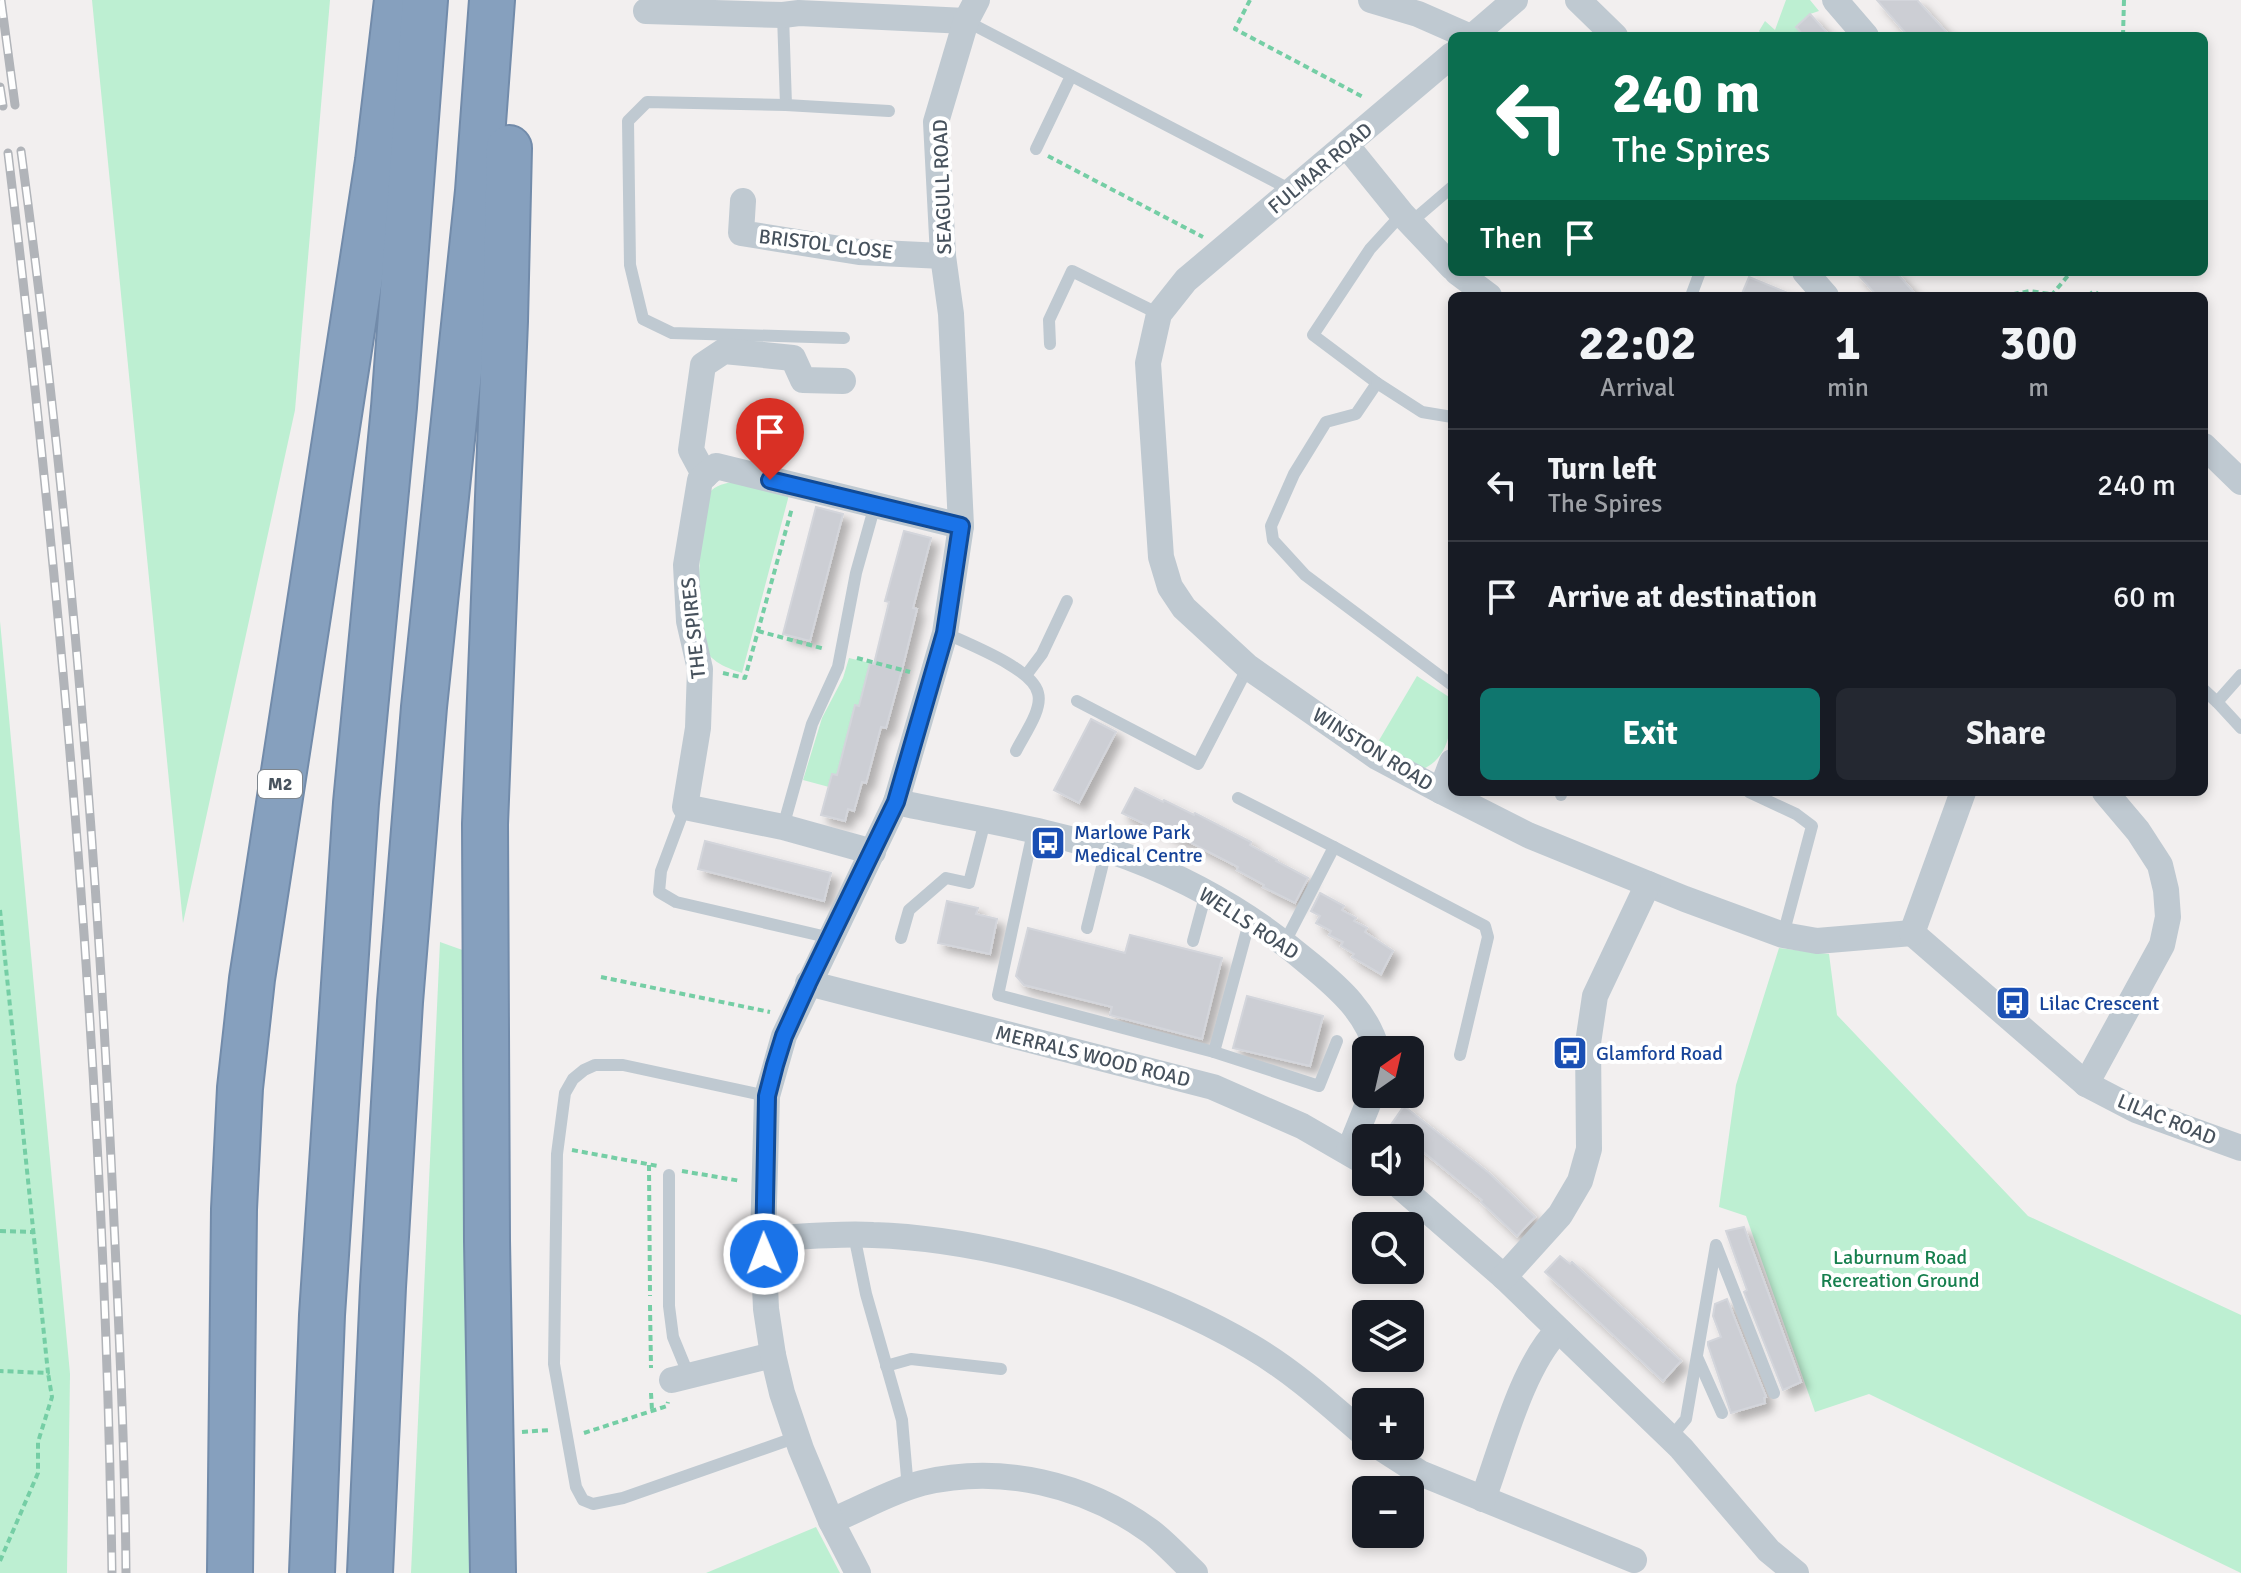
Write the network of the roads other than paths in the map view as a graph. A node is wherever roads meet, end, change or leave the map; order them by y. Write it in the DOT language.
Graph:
graph roads {
  1 [pos="397,0"];
  2 [pos="425,0"];
  3 [pos="492,0"];
  4 [pos="502,0"];
  5 [pos="1371,0"];
  6 [pos="1515,0"];
  7 [pos="1578,0"];
  8 [pos="1835,0"];
  9 [pos="793,9"];
  10 [pos="971,10"];
  11 [pos="646,11"];
  12 [pos="1462,32"];
  13 [pos="1475,32"];
  14 [pos="1611,32"];
  15 [pos="1863,32"];
  16 [pos="1448,58"];
  17 [pos="1071,76"];
  18 [pos="786,105"];
  19 [pos="889,111"];
  20 [pos="1347,146"];
  21 [pos="1036,149"];
  22 [pos="1448,190"];
  23 [pos="1293,191"];
  24 [pos="743,201"];
  25 [pos="1406,219"];
  26 [pos="943,256"];
  27 [pos="1448,263"];
  28 [pos="1464,276"];
  29 [pos="1808,276"];
  30 [pos="1186,280"];
  31 [pos="1493,292"];
  32 [pos="1822,292"];
  33 [pos="1159,314"];
  34 [pos="844,338"];
  35 [pos="1050,344"];
  36 [pos="843,381"];
  37 [pos="1377,383"];
  38 [pos="1448,416"];
  39 [pos="2208,450"];
  40 [pos="705,476"];
  41 [pos="2241,482"];
  42 [pos="875,505"];
  43 [pos="961,526"];
  44 [pos="1067,601"];
  45 [pos="945,633"];
  46 [pos="1248,667"];
  47 [pos="1027,674"];
  48 [pos="2241,675"];
  49 [pos="1448,683"];
  50 [pos="2208,694"];
  51 [pos="1077,701"];
  52 [pos="2217,702"];
  53 [pos="2241,728"];
  54 [pos="1016,751"];
  55 [pos="1448,773"];
  56 [pos="1441,791"];
  57 [pos="1448,795"];
  58 [pos="1451,796"];
  59 [pos="1758,796"];
  60 [pos="1962,796"];
  61 [pos="2108,796"];
  62 [pos="1238,798"];
  63 [pos="896,802"];
  64 [pos="685,807"];
  65 [pos="985,821"];
  66 [pos="783,827"];
  67 [pos="1033,832"];
  68 [pos="1334,847"];
  69 [pos="1106,851"];
  70 [pos="873,852"];
  71 [pos="1648,884"];
  72 [pos="1206,893"];
  73 [pos="1250,919"];
  74 [pos="1087,928"];
  75 [pos="1912,933"];
  76 [pos="1783,935"];
  77 [pos="831,938"];
  78 [pos="901,938"];
  79 [pos="1193,941"];
  80 [pos="1285,942"];
  81 [pos="808,983"];
  82 [pos="1374,1036"];
  83 [pos="1337,1041"];
  84 [pos="1214,1052"];
  85 [pos="1460,1055"];
  86 [pos="2086,1084"];
  87 [pos="767,1096"];
  88 [pos="2241,1148"];
  89 [pos="1352,1154"];
  90 [pos="669,1175"];
  91 [pos="1411,1196"];
  92 [pos="854,1235"];
  93 [pos="763,1239"];
  94 [pos="1504,1277"];
  95 [pos="1558,1330"];
  96 [pos="773,1355"];
  97 [pos="1697,1357"];
  98 [pos="886,1366"];
  99 [pos="1001,1369"];
  100 [pos="680,1378"];
  101 [pos="1774,1393"];
  102 [pos="1722,1413"];
  103 [pos="1352,1424"];
  104 [pos="797,1437"];
  105 [pos="1676,1442"];
  106 [pos="1400,1460"];
  107 [pos="908,1489"];
  108 [pos="1483,1499"];
  109 [pos="831,1521"];
  110 [pos="1634,1560"];
  111 [pos="230,1573"];
  112 [pos="312,1573"];
  113 [pos="370,1573"];
  114 [pos="493,1573"];
  115 [pos="858,1573"];
  116 [pos="1195,1573"];
  117 [pos="1796,1573"];
  1 -- 111 [label="highway, M2"];
  2 -- 112 [label="highway"];
  3 -- 113 [label="highway"];
  4 -- 114 [label="highway"];
  5 -- 12 [label="street"];
  6 -- 13 [label="street"];
  7 -- 14 [label="street"];
  8 -- 15 [label="street"];
  9 -- 10 [label="street"];
  9 -- 11 [label="street"];
  9 -- 18 [label="lane"];
  10 -- 17 [label="lane"];
  10 -- 26 [label="street, SEAGULL ROAD"];
  16 -- 20 [label="street, FULMAR ROAD"];
  17 -- 21 [label="lane"];
  17 -- 23 [label="lane"];
  18 -- 19 [label="lane"];
  18 -- 34 [label="lane"];
  20 -- 23 [label="street, FULMAR ROAD"];
  20 -- 25 [label="street"];
  22 -- 25 [label="lane"];
  23 -- 30 [label="street, FULMAR ROAD"];
  24 -- 26 [label="street, BRISTOL CLOSE"];
  25 -- 27 [label="street"];
  25 -- 37 [label="lane"];
  26 -- 43 [label="street, SEAGULL ROAD"];
  28 -- 31 [label="street"];
  29 -- 32 [label="street"];
  30 -- 33 [label="street, WINSTON ROAD"];
  33 -- 35 [label="lane"];
  33 -- 46 [label="street, WINSTON ROAD"];
  36 -- 40 [label="street"];
  37 -- 38 [label="lane"];
  37 -- 49 [label="lane"];
  39 -- 41 [label="street"];
  40 -- 42 [label="street"];
  40 -- 64 [label="street, THE SPIRES"];
  42 -- 43 [label="street"];
  42 -- 66 [label="lane"];
  43 -- 45 [label="street, SEAGULL ROAD"];
  44 -- 47 [label="lane"];
  45 -- 47 [label="lane"];
  45 -- 63 [label="street, SEAGULL ROAD"];
  46 -- 51 [label="lane"];
  46 -- 56 [label="street, WINSTON ROAD"];
  47 -- 54 [label="lane"];
  48 -- 52 [label="lane"];
  50 -- 52 [label="lane"];
  52 -- 53 [label="lane"];
  55 -- 56 [label="street"];
  56 -- 57 [label="street, WINSTON ROAD"];
  58 -- 71 [label="street, WINSTON ROAD"];
  59 -- 76 [label="lane"];
  60 -- 75 [label="street"];
  61 -- 86 [label="street"];
  62 -- 68 [label="lane"];
  63 -- 65 [label="street, WELLS ROAD"];
  63 -- 70 [label="street, SEAGULL ROAD"];
  64 -- 66 [label="street"];
  64 -- 77 [label="lane"];
  65 -- 67 [label="street, WELLS ROAD"];
  65 -- 78 [label="lane"];
  66 -- 70 [label="street"];
  67 -- 69 [label="street, WELLS ROAD"];
  67 -- 84 [label="lane"];
  68 -- 80 [label="lane"];
  68 -- 85 [label="lane"];
  69 -- 72 [label="street, WELLS ROAD"];
  69 -- 74 [label="lane"];
  70 -- 77 [label="street, SEAGULL ROAD"];
  71 -- 76 [label="street, WINSTON ROAD"];
  71 -- 94 [label="street"];
  72 -- 73 [label="street, WELLS ROAD"];
  72 -- 79 [label="lane"];
  73 -- 80 [label="street, WELLS ROAD"];
  73 -- 84 [label="lane"];
  75 -- 76 [label="street, WINSTON ROAD"];
  75 -- 86 [label="street, LILAC ROAD"];
  77 -- 81 [label="street, SEAGULL ROAD"];
  80 -- 82 [label="street, WELLS ROAD"];
  81 -- 87 [label="street, SEAGULL ROAD"];
  81 -- 89 [label="street, MERRALS WOOD ROAD"];
  83 -- 84 [label="lane"];
  86 -- 88 [label="street, LILAC ROAD"];
  87 -- 93 [label="street, SEAGULL ROAD"];
  87 -- 104 [label="lane"];
  90 -- 100 [label="lane"];
  91 -- 94 [label="street"];
  92 -- 93 [label="street"];
  92 -- 98 [label="lane"];
  92 -- 103 [label="street"];
  93 -- 96 [label="street, SEAGULL ROAD"];
  94 -- 95 [label="street"];
  95 -- 105 [label="street"];
  95 -- 108 [label="street"];
  96 -- 100 [label="street"];
  96 -- 104 [label="street, SEAGULL ROAD"];
  97 -- 101 [label="lane"];
  97 -- 102 [label="lane"];
  97 -- 105 [label="lane"];
  98 -- 99 [label="lane"];
  98 -- 107 [label="lane"];
  104 -- 109 [label="street, SEAGULL ROAD"];
  105 -- 117 [label="street"];
  106 -- 108 [label="street"];
  107 -- 109 [label="street"];
  107 -- 116 [label="street"];
  108 -- 110 [label="street"];
  109 -- 115 [label="street, SEAGULL ROAD"];
}
